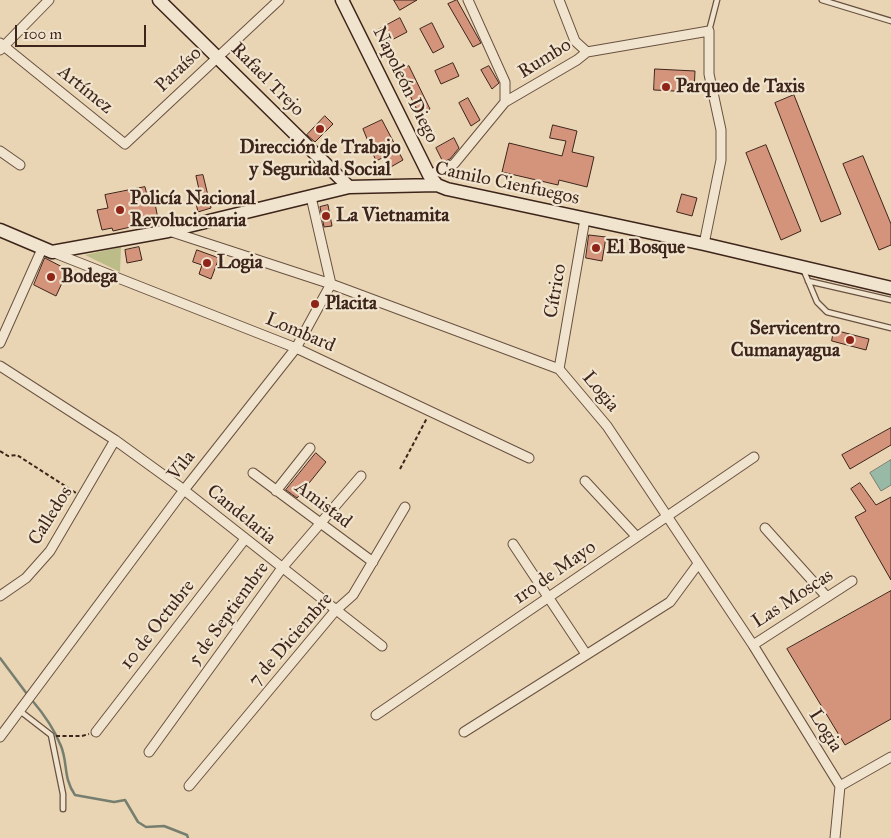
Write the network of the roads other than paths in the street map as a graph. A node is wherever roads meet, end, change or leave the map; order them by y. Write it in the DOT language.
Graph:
graph roads {
  1 [pos="49,0"];
  2 [pos="159,0"];
  3 [pos="279,0"];
  4 [pos="342,0"];
  5 [pos="468,0"];
  6 [pos="559,0"];
  7 [pos="717,0"];
  8 [pos="822,0"];
  9 [pos="891,21"];
  10 [pos="709,31"];
  11 [pos="1,46"];
  12 [pos="587,52"];
  13 [pos="216,56"];
  14 [pos="505,102"];
  15 [pos="125,144"];
  16 [pos="0,151"];
  17 [pos="20,165"];
  18 [pos="433,180"];
  19 [pos="349,188"];
  20 [pos="311,197"];
  21 [pos="585,219"];
  22 [pos="0,230"];
  23 [pos="168,230"];
  24 [pos="704,244"];
  25 [pos="47,250"];
  26 [pos="803,267"];
  27 [pos="808,281"];
  28 [pos="331,284"];
  29 [pos="890,286"];
  30 [pos="891,300"];
  31 [pos="891,328"];
  32 [pos="0,343"];
  33 [pos="296,348"];
  34 [pos="0,366"];
  35 [pos="559,370"];
  36 [pos="115,440"];
  37 [pos="310,448"];
  38 [pos="754,457"];
  39 [pos="529,458"];
  40 [pos="253,473"];
  41 [pos="361,476"];
  42 [pos="585,481"];
  43 [pos="184,490"];
  44 [pos="276,491"];
  45 [pos="405,507"];
  46 [pos="666,516"];
  47 [pos="320,524"];
  48 [pos="765,528"];
  49 [pos="636,536"];
  50 [pos="246,539"];
  51 [pos="513,544"];
  52 [pos="373,562"];
  53 [pos="698,564"];
  54 [pos="282,568"];
  55 [pos="852,581"];
  56 [pos="0,596"];
  57 [pos="827,597"];
  58 [pos="548,598"];
  59 [pos="335,611"];
  60 [pos="753,645"];
  61 [pos="382,646"];
  62 [pos="586,654"];
  63 [pos="20,711"];
  64 [pos="376,715"];
  65 [pos="96,732"];
  66 [pos="464,732"];
  67 [pos="0,737"];
  68 [pos="149,752"];
  69 [pos="891,757"];
  70 [pos="189,786"];
  71 [pos="840,786"];
  72 [pos="63,809"];
  73 [pos="835,838"];
  1 -- 11 [label="street"];
  2 -- 13 [label="main road, Rafael Trejo"];
  3 -- 13 [label="street, Paraíso"];
  4 -- 18 [label="main road, Napoleón Diego"];
  5 -- 14 [label="street"];
  6 -- 12 [label="street"];
  7 -- 10 [label="lane"];
  8 -- 9 [label="lane"];
  10 -- 12 [label="street, Rumbo"];
  10 -- 24 [label="street"];
  11 -- 15 [label="street, Artímez"];
  12 -- 14 [label="street, Rumbo"];
  13 -- 15 [label="street, Paraíso"];
  13 -- 19 [label="main road, Rafael Trejo"];
  14 -- 18 [label="street, Rumbo"];
  16 -- 17 [label="street"];
  18 -- 19 [label="main road, Camilo Cienfuegos"];
  18 -- 21 [label="main road, Camilo Cienfuegos"];
  19 -- 20 [label="main road, Camilo Cienfuegos"];
  20 -- 23 [label="main road, Camilo Cienfuegos"];
  20 -- 28 [label="street"];
  21 -- 24 [label="main road, Camilo Cienfuegos"];
  21 -- 35 [label="street, Cítrico"];
  22 -- 25 [label="main road"];
  23 -- 25 [label="main road, Camilo Cienfuegos"];
  23 -- 28 [label="street, Logia"];
  24 -- 26 [label="main road, Camilo Cienfuegos"];
  25 -- 32 [label="street"];
  25 -- 33 [label="street, Lombard"];
  26 -- 27 [label="lane"];
  26 -- 29 [label="main road, Camilo Cienfuegos"];
  27 -- 30 [label="lane"];
  27 -- 31 [label="lane"];
  28 -- 33 [label="street, Vila"];
  28 -- 35 [label="street, Logia"];
  33 -- 39 [label="street, Lombard"];
  33 -- 43 [label="street, Vila"];
  34 -- 36 [label="street, Candelaria"];
  35 -- 46 [label="street, Logia"];
  36 -- 43 [label="street, Candelaria"];
  36 -- 56 [label="street, Calledos"];
  37 -- 44 [label="street"];
  38 -- 46 [label="street, 1ro de Mayo"];
  40 -- 44 [label="street, Amistad"];
  41 -- 47 [label="street, 5 de Septiembre"];
  42 -- 49 [label="street"];
  43 -- 50 [label="street, Candelaria"];
  43 -- 63 [label="street, Vila"];
  44 -- 47 [label="street, Amistad"];
  45 -- 52 [label="street, 7 de Diciembre"];
  46 -- 49 [label="street, 1ro de Mayo"];
  46 -- 53 [label="street, Logia"];
  47 -- 52 [label="street, Amistad"];
  47 -- 54 [label="street, 5 de Septiembre"];
  48 -- 57 [label="street"];
  49 -- 58 [label="street, 1ro de Mayo"];
  50 -- 54 [label="street, Candelaria"];
  50 -- 65 [label="street, 10 de Octubre"];
  51 -- 58 [label="street"];
  52 -- 59 [label="street, 7 de Diciembre"];
  53 -- 60 [label="street, Logia"];
  53 -- 62 [label="street"];
  54 -- 59 [label="street, Candelaria"];
  54 -- 68 [label="street, 5 de Septiembre"];
  55 -- 57 [label="street, Las Moscas"];
  57 -- 60 [label="street, Las Moscas"];
  58 -- 62 [label="street"];
  58 -- 64 [label="street, 1ro de Mayo"];
  59 -- 61 [label="street, Candelaria"];
  59 -- 70 [label="street, 7 de Diciembre"];
  60 -- 71 [label="street, Logia"];
  62 -- 66 [label="street"];
  63 -- 67 [label="street, Vila"];
  63 -- 72 [label="lane"];
  69 -- 71 [label="street"];
  71 -- 73 [label="street"];
}
